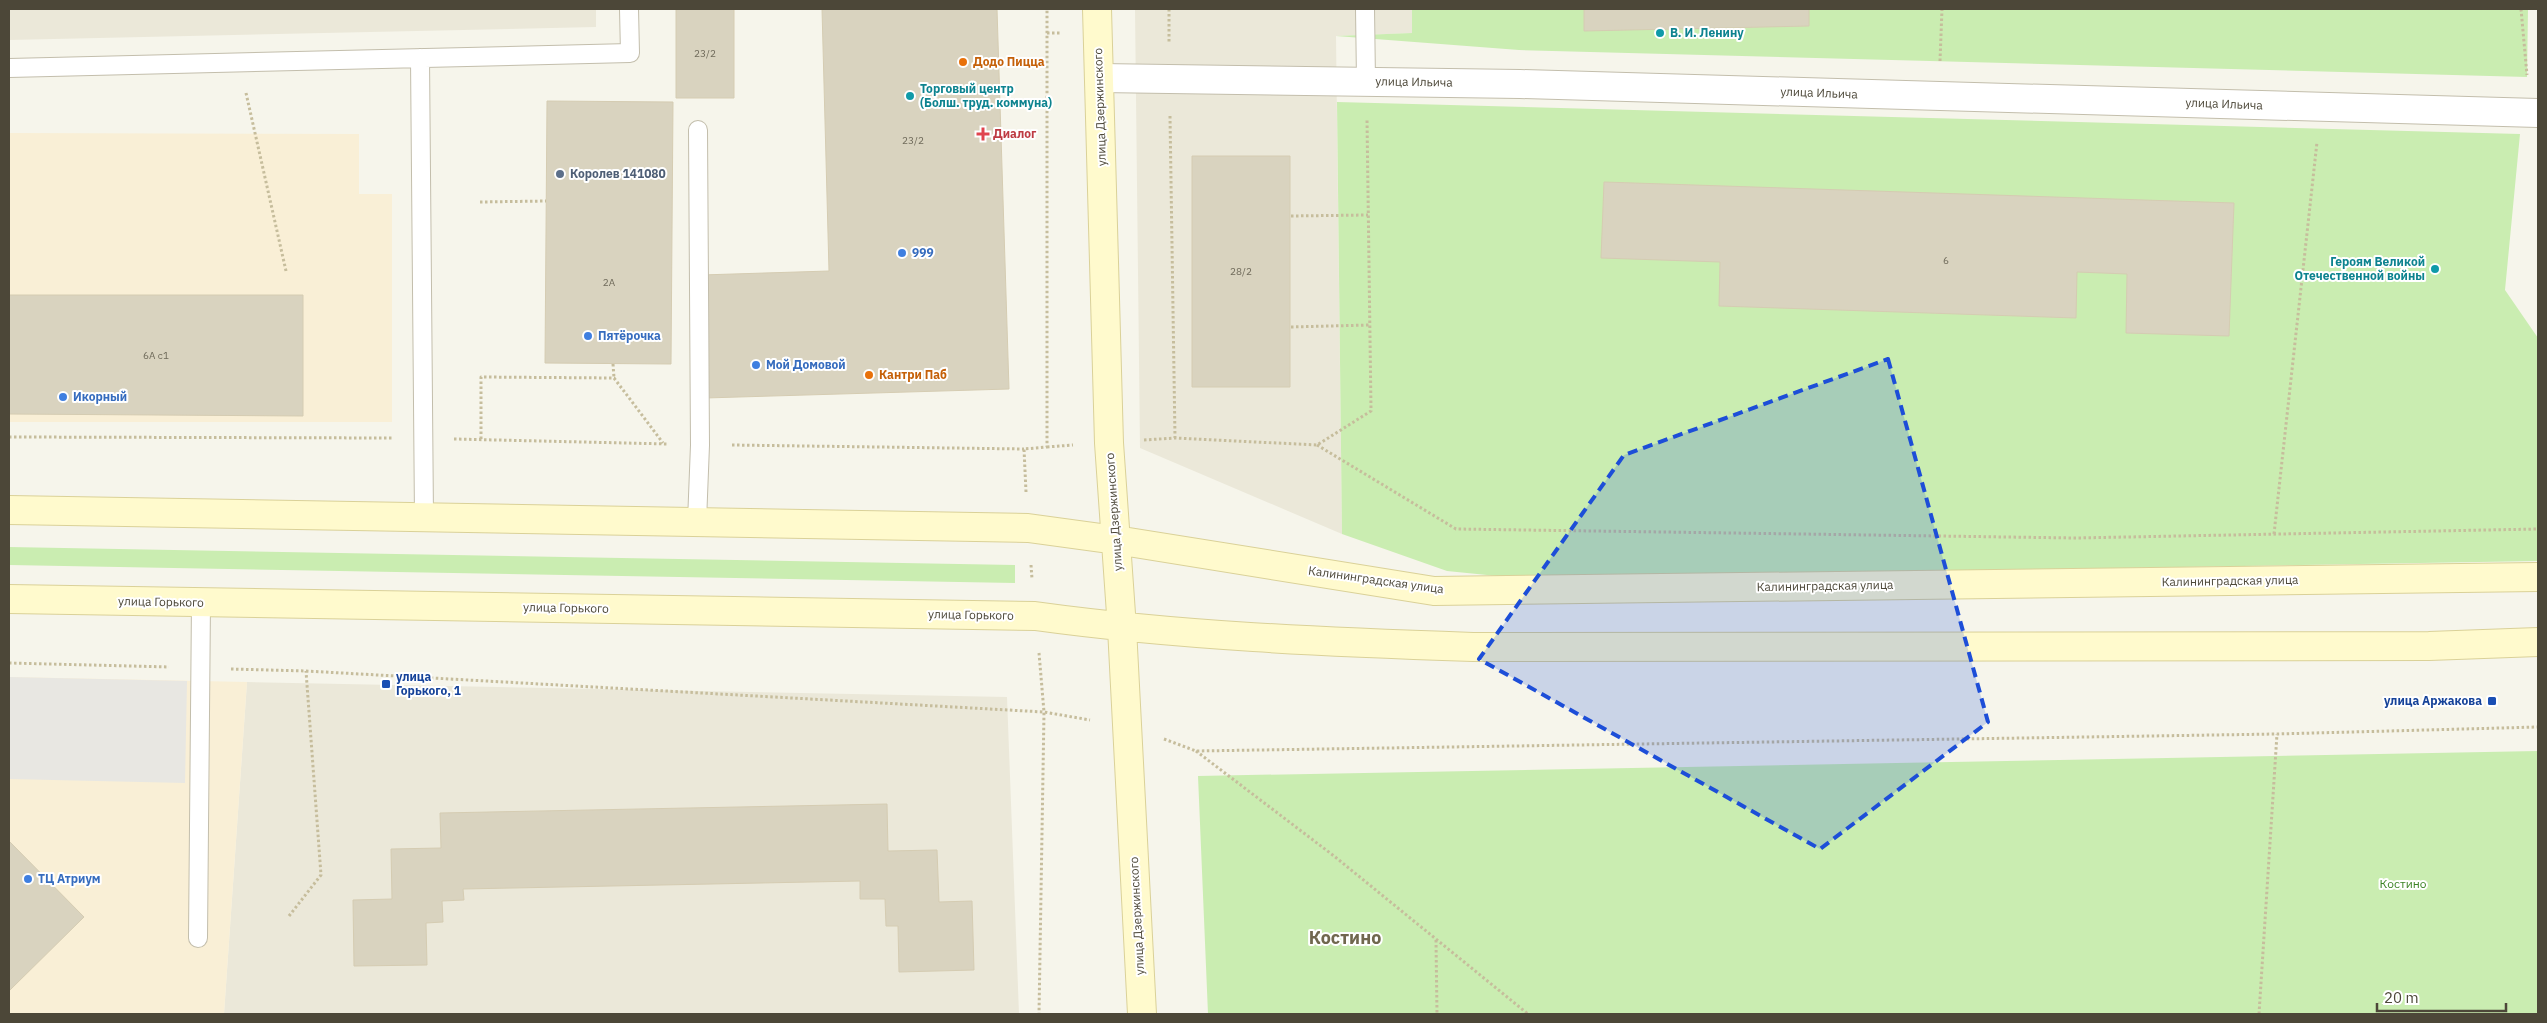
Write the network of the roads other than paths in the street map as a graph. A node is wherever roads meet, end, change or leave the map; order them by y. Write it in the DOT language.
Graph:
graph roads {
  1 [pos="629,9"];
  2 [pos="1097,9"];
  3 [pos="1365,9"];
  4 [pos="420,58"];
  5 [pos="9,68"];
  6 [pos="1100,78"];
  7 [pos="1366,81"];
  8 [pos="2534,113"];
  9 [pos="698,130"];
  10 [pos="9,510"];
  11 [pos="424,517"];
  12 [pos="697,522"];
  13 [pos="1116,540"];
  14 [pos="2538,577"];
  15 [pos="9,599"];
  16 [pos="201,602"];
  17 [pos="1122,628"];
  18 [pos="2538,642"];
  19 [pos="198,938"];
  20 [pos="1142,1014"];
  1 -- 4 [label="lane"];
  2 -- 6 [label="main road, улица Дзержинского"];
  3 -- 7 [label="lane"];
  4 -- 5 [label="lane"];
  4 -- 11 [label="lane"];
  6 -- 7 [label="street, улица Ильича"];
  6 -- 13 [label="main road, улица Дзержинского"];
  7 -- 8 [label="street, улица Ильича"];
  9 -- 12 [label="lane"];
  10 -- 11 [label="main road"];
  11 -- 12 [label="main road"];
  12 -- 13 [label="main road"];
  13 -- 14 [label="main road, Калининградская улица"];
  13 -- 17 [label="main road, улица Дзержинского"];
  15 -- 16 [label="main road, улица Горького"];
  16 -- 17 [label="main road, улица Горького"];
  16 -- 19 [label="lane"];
  17 -- 18 [label="main road"];
  17 -- 20 [label="main road, улица Дзержинского"];
}
